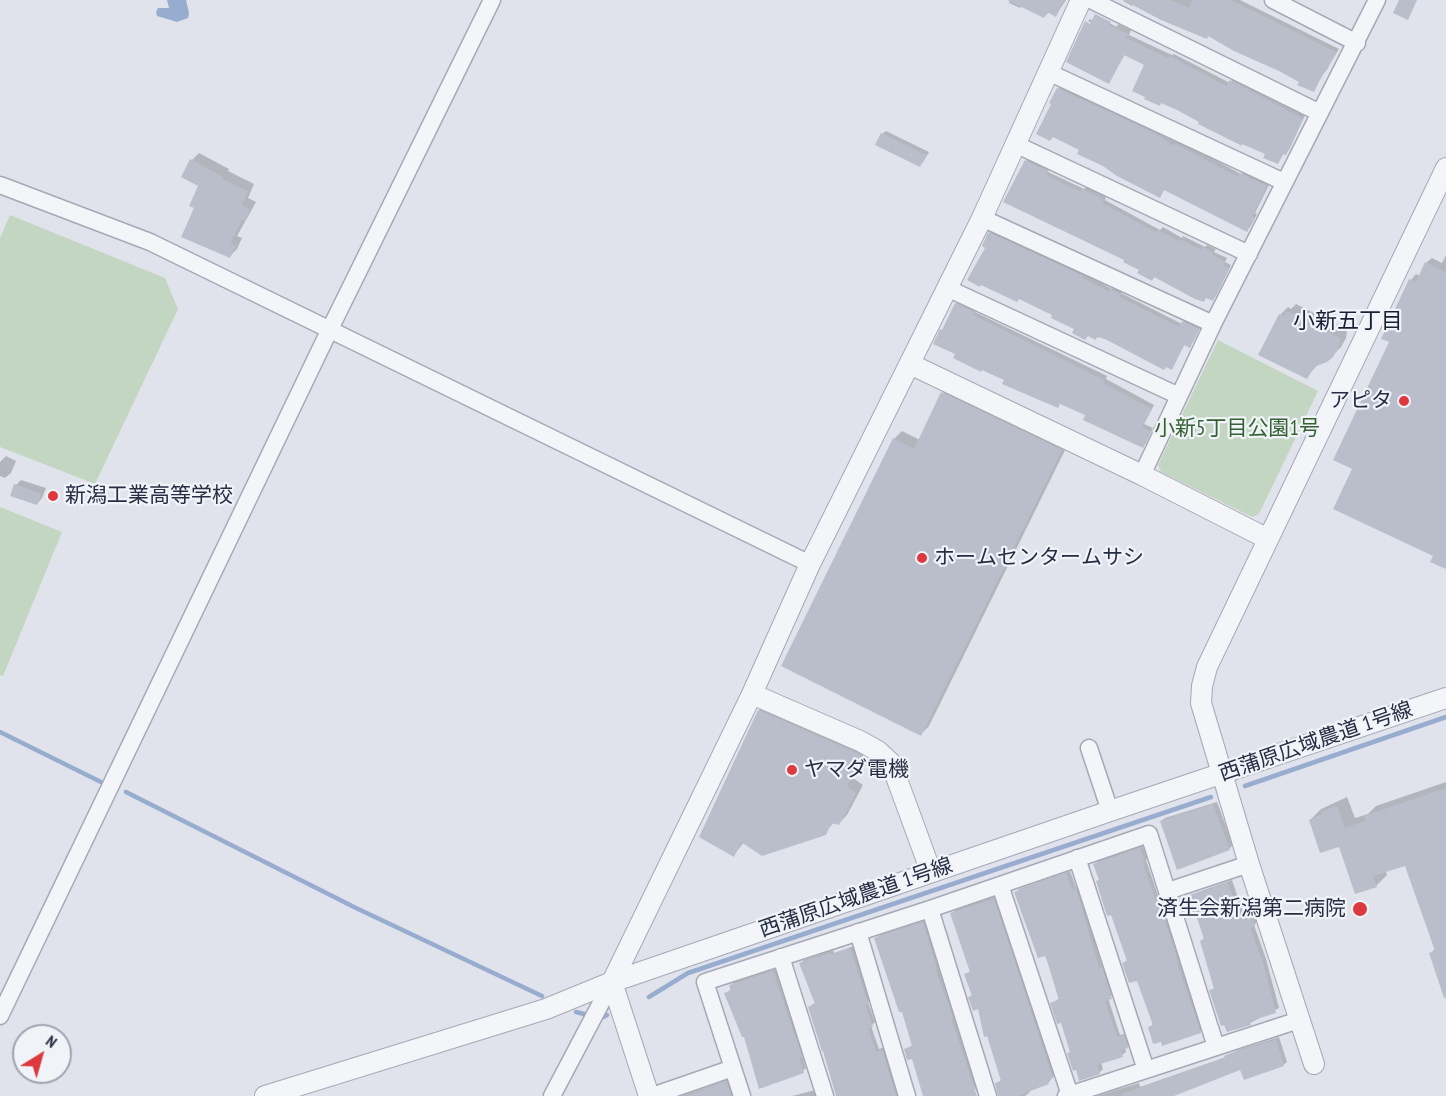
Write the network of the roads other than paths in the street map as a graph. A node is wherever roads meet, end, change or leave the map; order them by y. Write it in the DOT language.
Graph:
graph roads {
  1 [pos="492,0"];
  2 [pos="1081,0"];
  3 [pos="1091,0"];
  4 [pos="1273,0"];
  5 [pos="1377,0"];
  6 [pos="1357,43"];
  7 [pos="1048,72"];
  8 [pos="1320,113"];
  9 [pos="1015,144"];
  10 [pos="1446,168"];
  11 [pos="1284,182"];
  12 [pos="0,185"];
  13 [pos="982,218"];
  14 [pos="1249,254"];
  15 [pos="947,288"];
  16 [pos="1213,324"];
  17 [pos="330,329"];
  18 [pos="910,364"];
  19 [pos="1179,396"];
  20 [pos="1142,475"];
  21 [pos="1268,539"];
  22 [pos="810,564"];
  23 [pos="753,694"];
  24 [pos="1446,698"];
  25 [pos="1089,748"];
  26 [pos="1223,773"];
  27 [pos="1110,811"];
  28 [pos="1077,858"];
  29 [pos="1248,864"];
  30 [pos="931,872"];
  31 [pos="1000,885"];
  32 [pos="1168,891"];
  33 [pos="930,909"];
  34 [pos="858,932"];
  35 [pos="781,957"];
  36 [pos="612,982"];
  37 [pos="0,1016"];
  38 [pos="1299,1020"];
  39 [pos="1216,1047"];
  40 [pos="1314,1064"];
  41 [pos="733,1068"];
  42 [pos="1146,1070"];
  43 [pos="1068,1095"];
  44 [pos="265,1096"];
  45 [pos="552,1096"];
  46 [pos="650,1096"];
  47 [pos="742,1096"];
  48 [pos="825,1096"];
  49 [pos="907,1096"];
  50 [pos="988,1096"];
  1 -- 17 [label="street"];
  2 -- 7 [label="street"];
  3 -- 8 [label="street"];
  4 -- 6 [label="street"];
  5 -- 6 [label="street"];
  6 -- 8 [label="street"];
  7 -- 9 [label="street"];
  7 -- 11 [label="street"];
  8 -- 11 [label="street"];
  9 -- 13 [label="street"];
  9 -- 14 [label="street"];
  10 -- 21 [label="street"];
  11 -- 14 [label="street"];
  12 -- 17 [label="street"];
  13 -- 15 [label="street"];
  13 -- 16 [label="street"];
  14 -- 16 [label="street"];
  15 -- 18 [label="street"];
  15 -- 19 [label="street"];
  16 -- 19 [label="street"];
  17 -- 22 [label="street"];
  17 -- 37 [label="street"];
  18 -- 20 [label="street"];
  18 -- 22 [label="street"];
  19 -- 20 [label="street"];
  20 -- 21 [label="street"];
  21 -- 26 [label="street"];
  22 -- 23 [label="street"];
  23 -- 30 [label="street"];
  23 -- 36 [label="street"];
  24 -- 26 [label="street, 西蒲原広域農道 1号線"];
  25 -- 27 [label="street"];
  26 -- 27 [label="street, 西蒲原広域農道 1号線"];
  26 -- 29 [label="street"];
  27 -- 30 [label="street, 西蒲原広域農道 1号線"];
  28 -- 31 [label="street"];
  28 -- 32 [label="street"];
  28 -- 42 [label="street"];
  29 -- 32 [label="street"];
  29 -- 38 [label="street"];
  30 -- 36 [label="street, 西蒲原広域農道 1号線"];
  31 -- 33 [label="street"];
  31 -- 43 [label="street"];
  32 -- 39 [label="street"];
  33 -- 34 [label="street"];
  33 -- 50 [label="street"];
  34 -- 35 [label="street"];
  34 -- 49 [label="street"];
  35 -- 41 [label="street"];
  35 -- 48 [label="street"];
  36 -- 44 [label="street, 西蒲原広域農道 1号線"];
  36 -- 45 [label="street"];
  36 -- 46 [label="street"];
  38 -- 39 [label="street"];
  38 -- 40 [label="street"];
  39 -- 42 [label="street"];
  41 -- 46 [label="street"];
  41 -- 47 [label="street"];
  42 -- 43 [label="street"];
}
